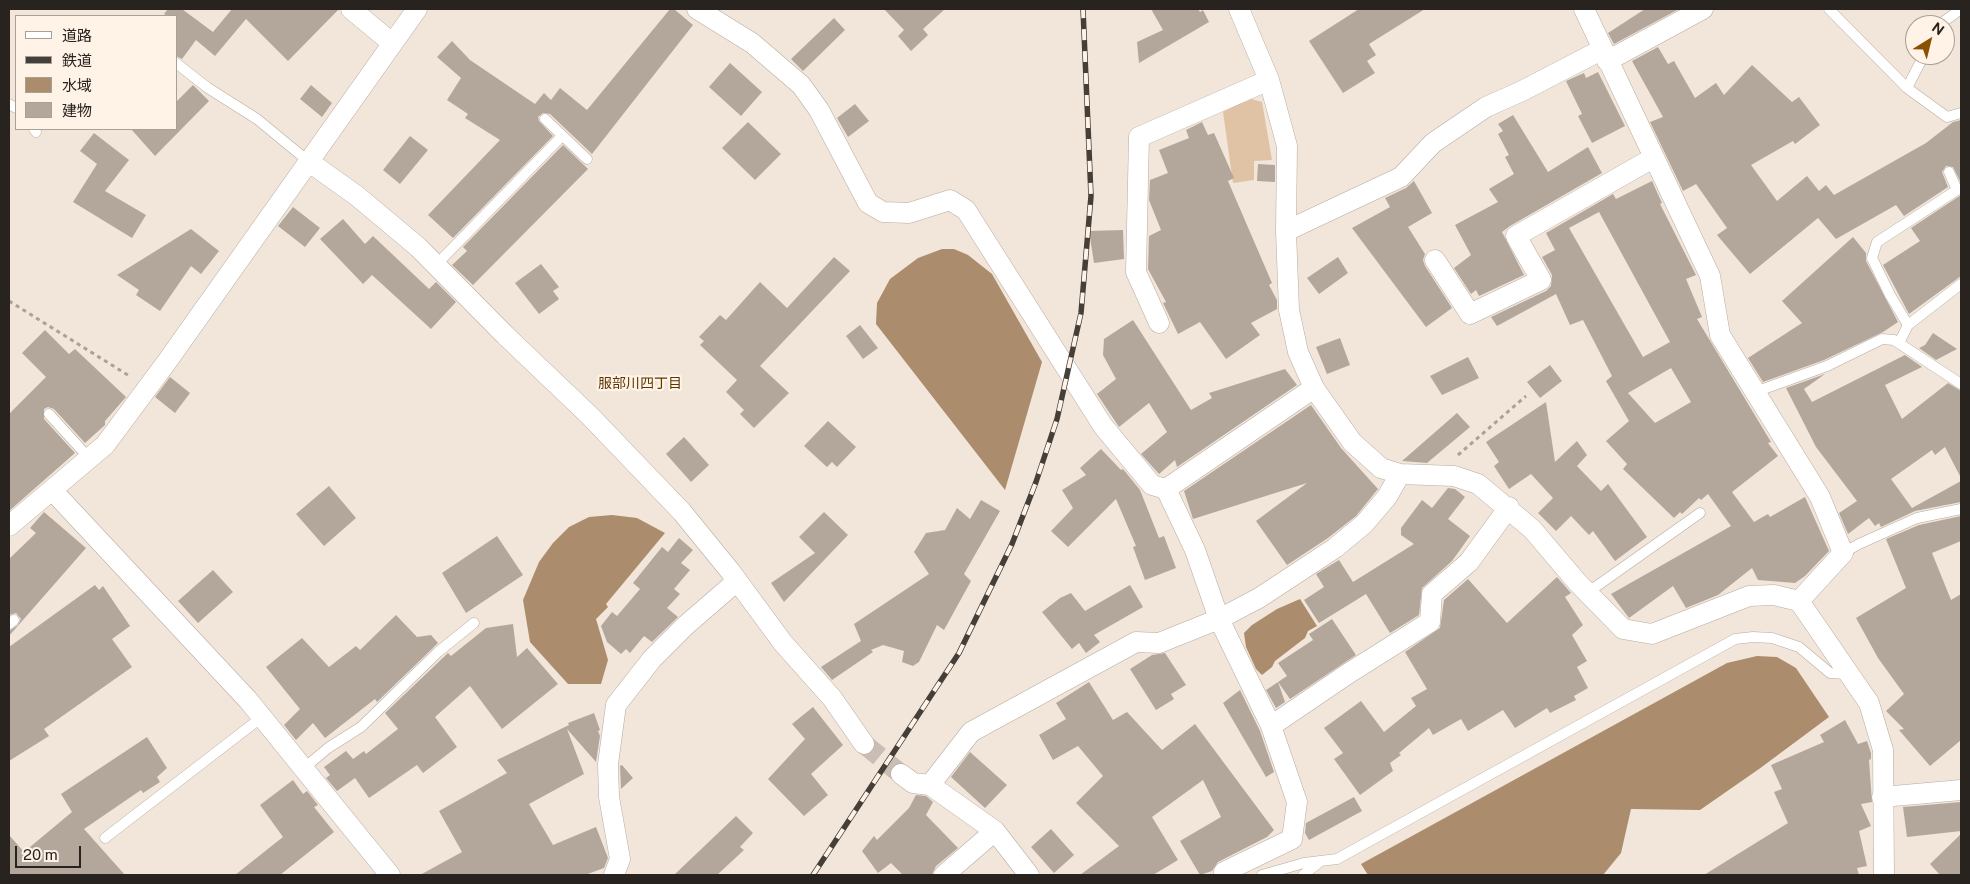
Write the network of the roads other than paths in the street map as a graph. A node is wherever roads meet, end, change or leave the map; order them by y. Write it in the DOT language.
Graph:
graph roads {
  1 [pos="351,9"];
  2 [pos="417,9"];
  3 [pos="697,9"];
  4 [pos="1239,9"];
  5 [pos="1584,9"];
  6 [pos="1703,9"];
  7 [pos="1829,9"];
  8 [pos="392,43"];
  9 [pos="1605,55"];
  10 [pos="1919,65"];
  11 [pos="178,66"];
  12 [pos="1269,80"];
  13 [pos="1907,88"];
  14 [pos="1961,113"];
  15 [pos="545,119"];
  16 [pos="562,136"];
  17 [pos="1653,158"];
  18 [pos="587,159"];
  19 [pos="308,161"];
  20 [pos="1949,172"];
  21 [pos="1286,231"];
  22 [pos="1435,260"];
  23 [pos="436,265"];
  24 [pos="1961,284"];
  25 [pos="1159,323"];
  26 [pos="1908,325"];
  27 [pos="1899,344"];
  28 [pos="1961,384"];
  29 [pos="1314,388"];
  30 [pos="1755,392"];
  31 [pos="49,414"];
  32 [pos="89,458"];
  33 [pos="1400,474"];
  34 [pos="1166,489"];
  35 [pos="52,490"];
  36 [pos="1509,507"];
  37 [pos="1961,509"];
  38 [pos="1700,513"];
  39 [pos="9,526"];
  40 [pos="1843,553"];
  41 [pos="737,581"];
  42 [pos="1587,593"];
  43 [pos="1799,601"];
  44 [pos="1219,619"];
  45 [pos="474,623"];
  46 [pos="1848,674"];
  47 [pos="262,717"];
  48 [pos="1271,726"];
  49 [pos="864,744"];
  50 [pos="303,769"];
  51 [pos="901,774"];
  52 [pos="930,785"];
  53 [pos="1961,790"];
  54 [pos="1882,797"];
  55 [pos="995,831"];
  56 [pos="104,838"];
  57 [pos="1322,861"];
  58 [pos="1223,874"];
  59 [pos="390,875"];
  60 [pos="614,875"];
  61 [pos="944,875"];
  62 [pos="1029,875"];
  63 [pos="1262,875"];
  64 [pos="1303,875"];
  65 [pos="1884,875"];
  1 -- 8 [label="street"];
  2 -- 8 [label="street"];
  3 -- 34 [label="street"];
  4 -- 12 [label="street"];
  5 -- 9 [label="street"];
  6 -- 9 [label="street"];
  7 -- 13 [label="lane"];
  8 -- 19 [label="street"];
  9 -- 17 [label="street"];
  9 -- 21 [label="street"];
  10 -- 13 [label="lane"];
  11 -- 19 [label="lane"];
  12 -- 21 [label="street"];
  12 -- 25 [label="street"];
  13 -- 14 [label="lane"];
  15 -- 16 [label="lane"];
  16 -- 18 [label="lane"];
  16 -- 23 [label="lane"];
  17 -- 22 [label="street"];
  17 -- 30 [label="street"];
  19 -- 23 [label="street"];
  19 -- 32 [label="street"];
  20 -- 26 [label="lane"];
  21 -- 29 [label="street"];
  23 -- 41 [label="street"];
  24 -- 26 [label="lane"];
  26 -- 27 [label="lane"];
  27 -- 28 [label="lane"];
  27 -- 30 [label="lane"];
  29 -- 33 [label="street"];
  29 -- 34 [label="street"];
  30 -- 40 [label="street"];
  31 -- 32 [label="lane"];
  32 -- 35 [label="street"];
  33 -- 36 [label="street"];
  33 -- 44 [label="street"];
  34 -- 44 [label="street"];
  35 -- 39 [label="street"];
  35 -- 47 [label="street"];
  36 -- 42 [label="street"];
  36 -- 48 [label="street"];
  37 -- 40 [label="lane"];
  38 -- 42 [label="lane"];
  40 -- 43 [label="street"];
  41 -- 49 [label="street"];
  41 -- 60 [label="street"];
  42 -- 43 [label="street"];
  43 -- 46 [label="street"];
  44 -- 48 [label="street"];
  44 -- 52 [label="street"];
  45 -- 50 [label="lane"];
  46 -- 54 [label="street"];
  46 -- 57 [label="lane"];
  47 -- 50 [label="street"];
  47 -- 56 [label="lane"];
  48 -- 58 [label="street"];
  50 -- 59 [label="street"];
  51 -- 52 [label="street"];
  52 -- 55 [label="street"];
  53 -- 54 [label="street"];
  54 -- 65 [label="street"];
  55 -- 61 [label="street"];
  55 -- 62 [label="street"];
  57 -- 63 [label="lane"];
  57 -- 64 [label="lane"];
}
